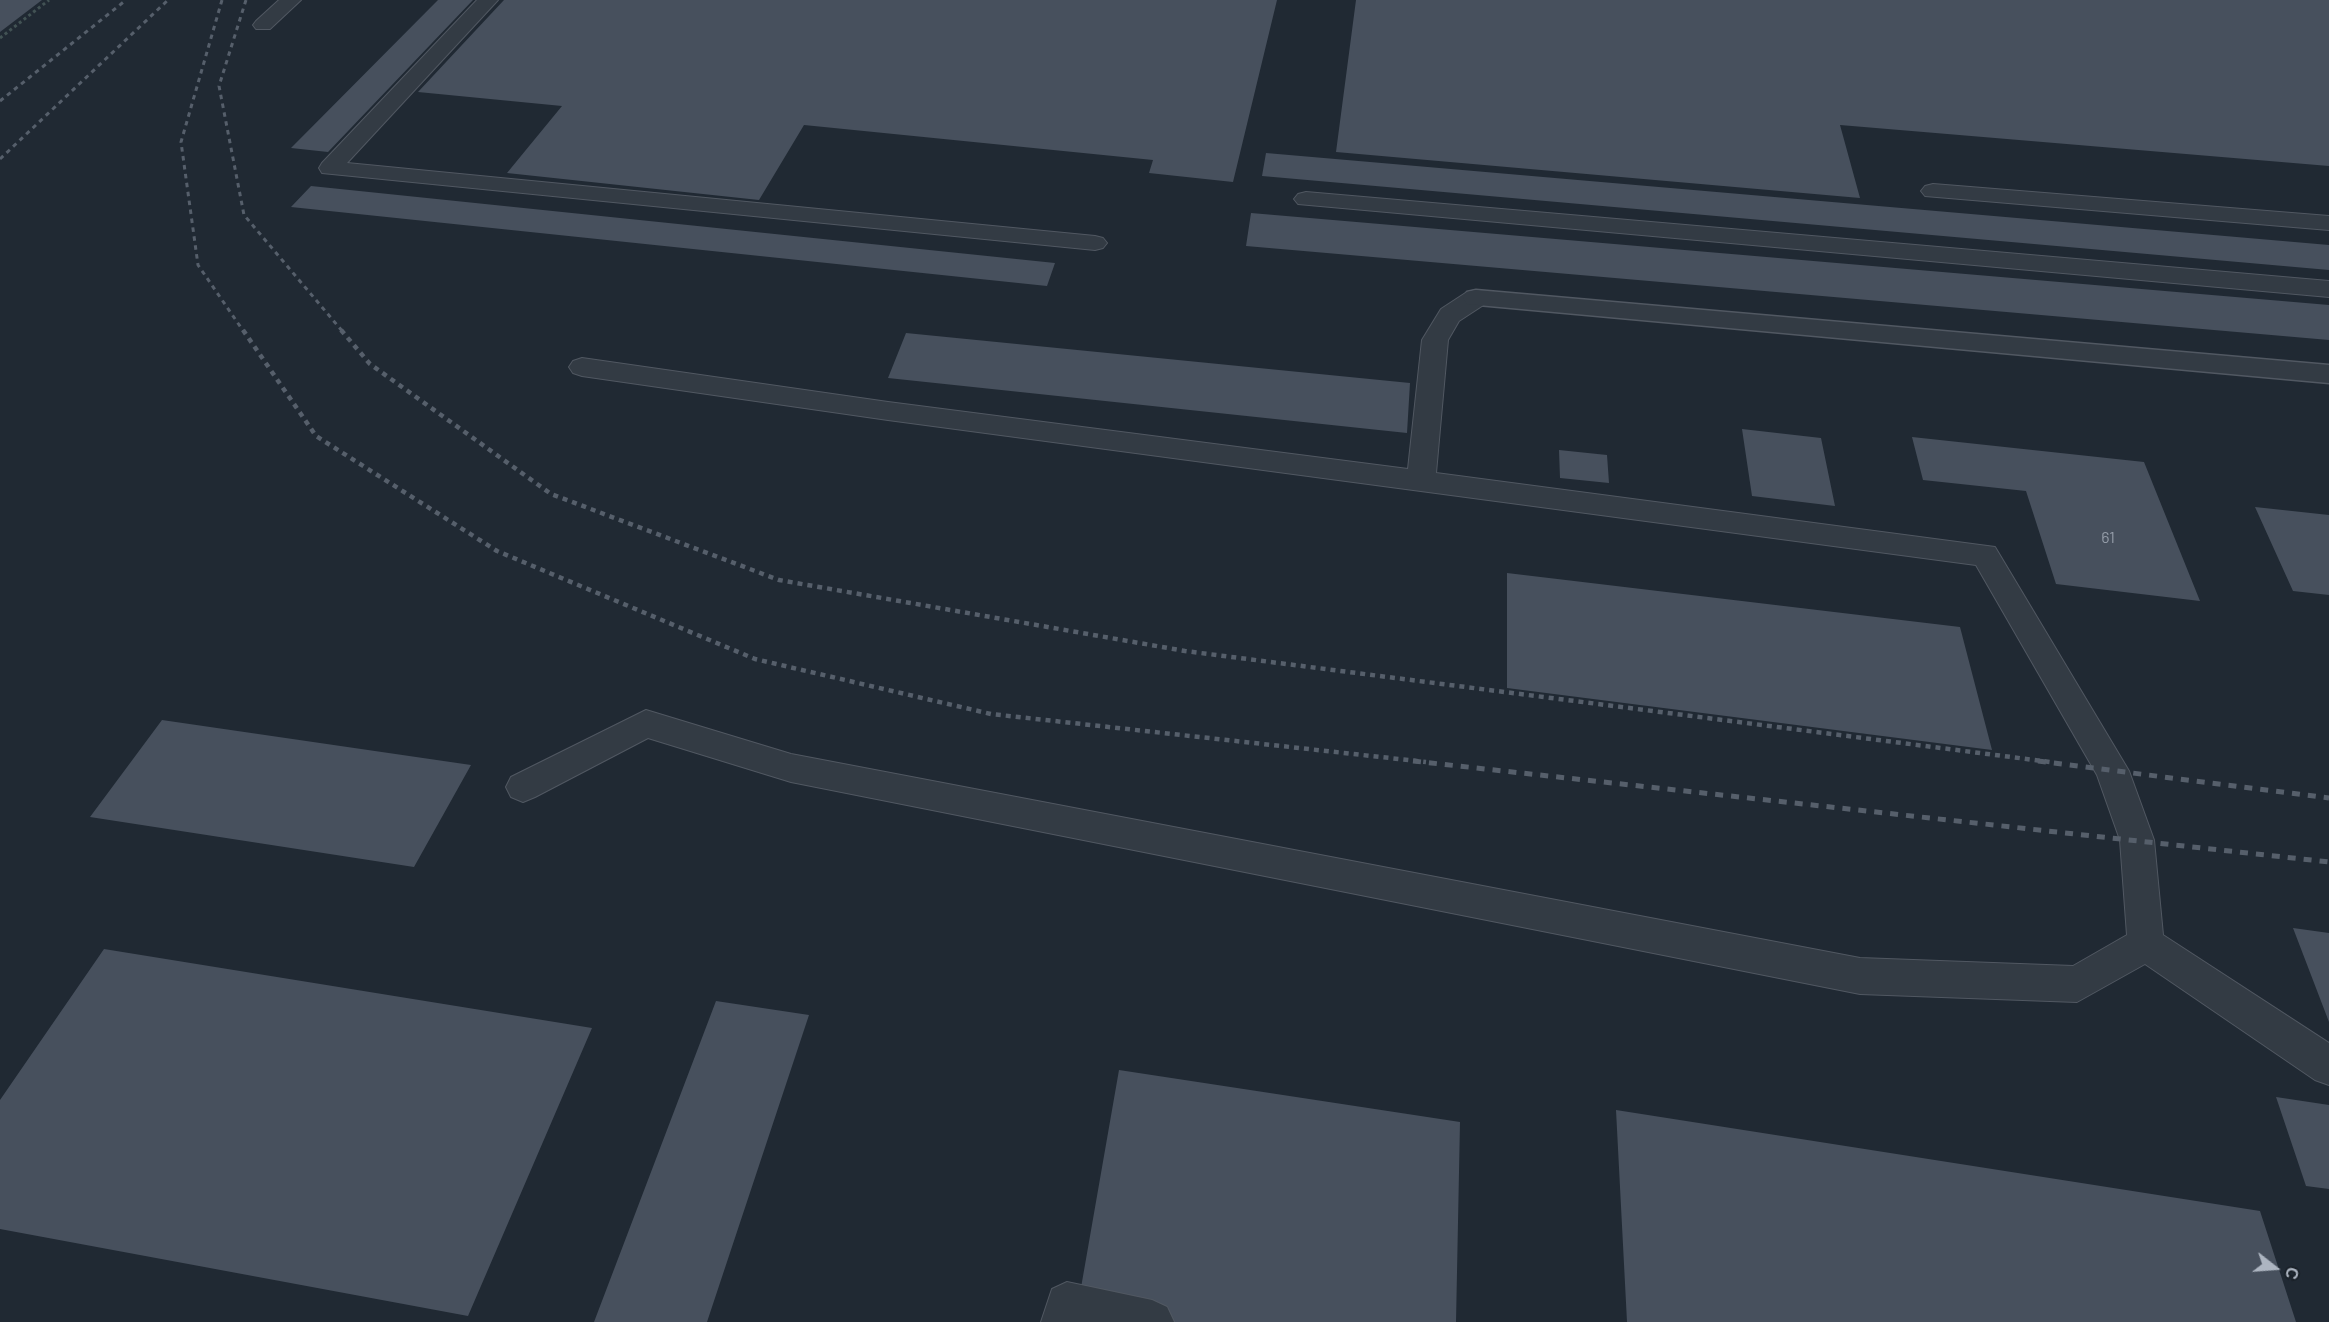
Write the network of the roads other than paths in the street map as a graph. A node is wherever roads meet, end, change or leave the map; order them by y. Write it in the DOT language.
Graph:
graph roads {
  1 [pos="291,0"];
  2 [pos="488,0"];
  3 [pos="264,24"];
  4 [pos="1934,191"];
  5 [pos="1306,199"];
  6 [pos="2329,223"];
  7 [pos="1095,243"];
  8 [pos="2329,289"];
  9 [pos="1476,298"];
  10 [pos="582,367"];
  11 [pos="2329,374"];
  12 [pos="1421,479"];
  13 [pos="523,787"];
  14 [pos="2146,944"];
  15 [pos="2329,1066"];
  16 [pos="1063,1322"];
  17 [pos="1152,1322"];
  1 -- 3 [label="lane"];
  2 -- 7 [label="lane"];
  4 -- 6 [label="lane"];
  5 -- 8 [label="lane"];
  9 -- 11 [label="street"];
  9 -- 12 [label="lane"];
  10 -- 12 [label="lane"];
  12 -- 14 [label="lane"];
  13 -- 14 [label="lane"];
  14 -- 15 [label="lane"];
  16 -- 17 [label="lane"];
}
